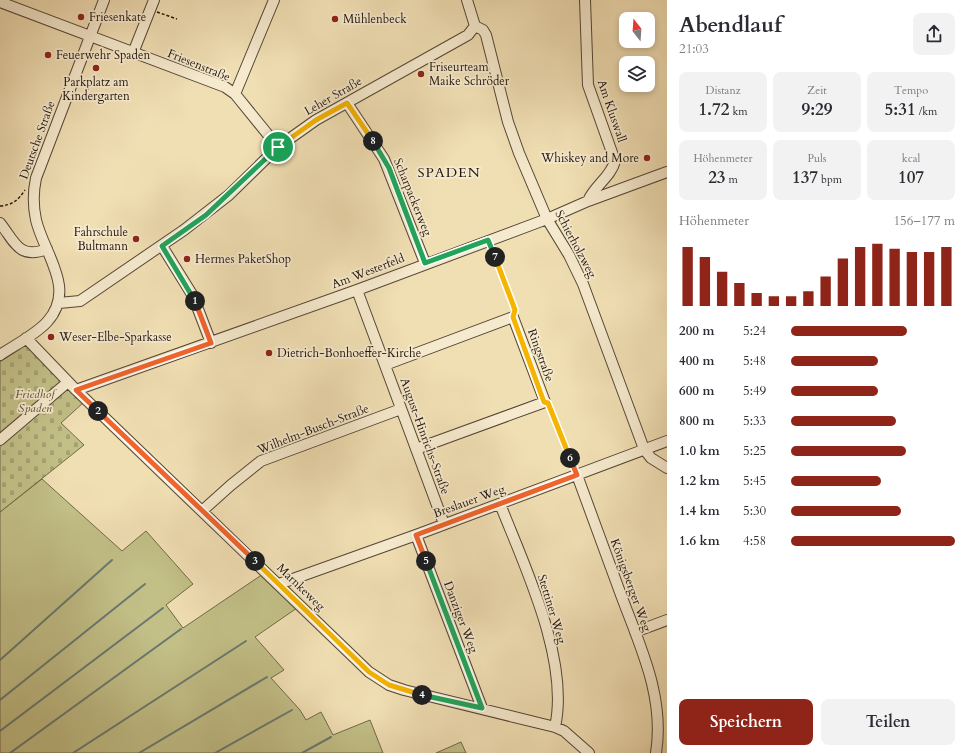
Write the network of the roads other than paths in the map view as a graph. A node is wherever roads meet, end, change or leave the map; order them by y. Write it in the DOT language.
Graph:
graph roads {
  1 [pos="104,0"];
  2 [pos="274,0"];
  3 [pos="467,0"];
  4 [pos="585,0"];
  5 [pos="0,2"];
  6 [pos="152,5"];
  7 [pos="475,26"];
  8 [pos="90,37"];
  9 [pos="133,53"];
  10 [pos="235,94"];
  11 [pos="347,103"];
  12 [pos="278,147"];
  13 [pos="667,172"];
  14 [pos="605,179"];
  15 [pos="618,190"];
  16 [pos="588,201"];
  17 [pos="547,219"];
  18 [pos="0,223"];
  19 [pos="162,246"];
  20 [pos="47,249"];
  21 [pos="425,263"];
  22 [pos="357,290"];
  23 [pos="96,291"];
  24 [pos="60,292"];
  25 [pos="59,303"];
  26 [pos="26,338"];
  27 [pos="211,343"];
  28 [pos="0,355"];
  29 [pos="385,364"];
  30 [pos="68,382"];
  31 [pos="76,390"];
  32 [pos="401,409"];
  33 [pos="0,440"];
  34 [pos="667,440"];
  35 [pos="416,449"];
  36 [pos="644,449"];
  37 [pos="667,468"];
  38 [pos="577,475"];
  39 [pos="500,504"];
  40 [pos="202,511"];
  41 [pos="444,524"];
  42 [pos="416,535"];
  43 [pos="279,584"];
  44 [pos="667,620"];
  45 [pos="635,632"];
  46 [pos="482,708"];
  47 [pos="662,711"];
  48 [pos="555,727"];
  49 [pos="589,753"];
  50 [pos="656,753"];
  1 -- 8 [label="street, Deutsche Straße"];
  2 -- 10 [label="street"];
  3 -- 7 [label="street"];
  4 -- 14 [label="street, Am Kluswall"];
  5 -- 8 [label="street, Friesenstraße"];
  6 -- 9 [label="street"];
  7 -- 11 [label="street, Leher Straße"];
  7 -- 17 [label="street, Schierholzweg"];
  8 -- 9 [label="street, Friesenstraße"];
  8 -- 20 [label="street, Deutsche Straße"];
  9 -- 10 [label="street, Friesenstraße"];
  10 -- 12 [label="street, Friesenstraße"];
  11 -- 12 [label="street, Leher Straße"];
  11 -- 21 [label="street, Scharpackerweg"];
  12 -- 19 [label="street, Leher Straße"];
  13 -- 15 [label="street, Am Westerfeld"];
  14 -- 15 [label="street"];
  14 -- 16 [label="street, Am Kluswall"];
  15 -- 16 [label="street, Am Westerfeld"];
  16 -- 17 [label="street, Am Westerfeld"];
  17 -- 21 [label="street, Am Westerfeld"];
  17 -- 36 [label="street, Schierholzweg"];
  18 -- 20 [label="street"];
  19 -- 23 [label="street, Leher Straße"];
  19 -- 27 [label="street"];
  20 -- 24 [label="street, Deutsche Straße"];
  21 -- 22 [label="street, Am Westerfeld"];
  22 -- 27 [label="street, Am Westerfeld"];
  22 -- 29 [label="street, August-Hinrichs-Straße"];
  23 -- 24 [label="street, Leher Straße"];
  23 -- 25 [label="street, Leher Straße"];
  24 -- 25 [label="street"];
  25 -- 26 [label="street"];
  26 -- 28 [label="street"];
  26 -- 30 [label="street, Marnkeweg"];
  27 -- 31 [label="street, Am Westerfeld"];
  29 -- 32 [label="street, August-Hinrichs-Straße"];
  29 -- 35 [label="street, Ringstraße"];
  30 -- 31 [label="street, Marnkeweg"];
  30 -- 33 [label="street"];
  31 -- 40 [label="street, Marnkeweg"];
  32 -- 35 [label="street, August-Hinrichs-Straße"];
  32 -- 40 [label="street, Wilhelm-Busch-Straße"];
  34 -- 36 [label="street, Breslauer Weg"];
  35 -- 41 [label="street, August-Hinrichs-Straße"];
  36 -- 37 [label="street, Schierholzweg"];
  36 -- 38 [label="street, Breslauer Weg"];
  38 -- 39 [label="street, Breslauer Weg"];
  38 -- 45 [label="street, Königsberger Weg"];
  39 -- 41 [label="street, Breslauer Weg"];
  39 -- 48 [label="street, Stettiner Weg"];
  40 -- 43 [label="street, Marnkeweg"];
  41 -- 42 [label="street, Breslauer Weg"];
  42 -- 43 [label="street, Breslauer Weg"];
  42 -- 46 [label="street, Danziger Weg"];
  43 -- 46 [label="street, Marnkeweg"];
  44 -- 45 [label="street"];
  45 -- 47 [label="street, Königsberger Weg"];
  46 -- 48 [label="street, Marnkeweg"];
  47 -- 50 [label="street, Königsberger Weg"];
  48 -- 49 [label="street, Marnkeweg"];
}
